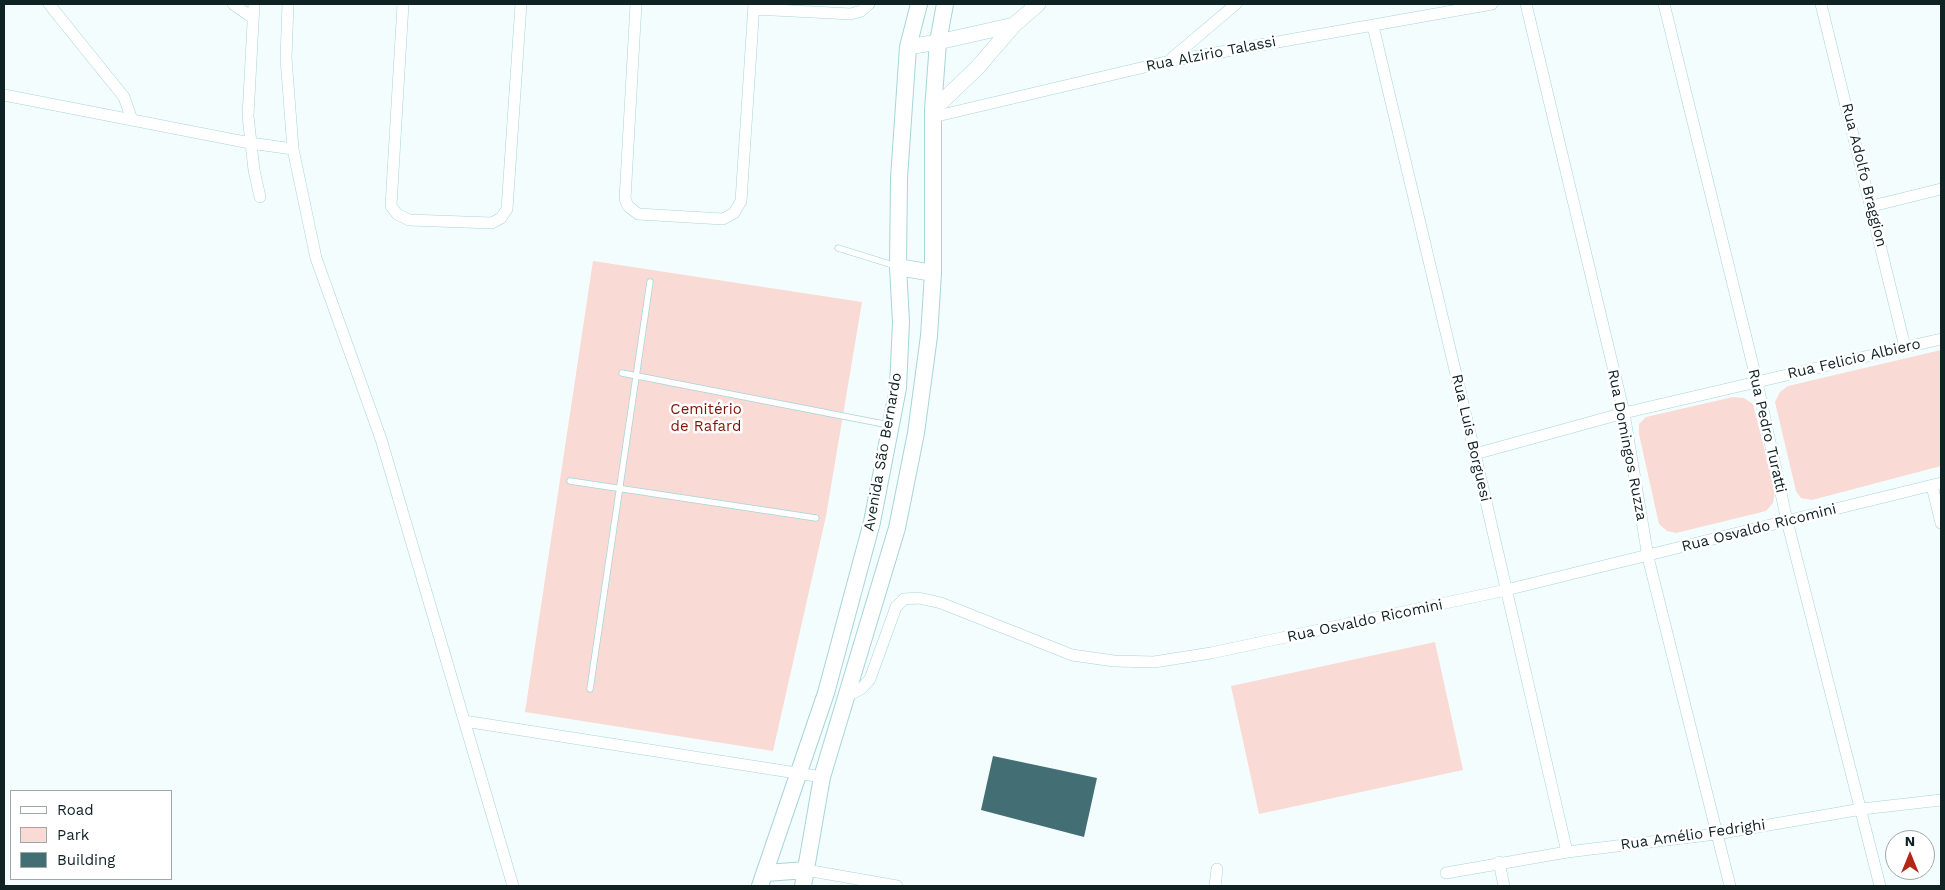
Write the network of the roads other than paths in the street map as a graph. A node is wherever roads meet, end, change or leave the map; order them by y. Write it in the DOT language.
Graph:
graph roads {
  1 [pos="50,4"];
  2 [pos="233,4"];
  3 [pos="254,4"];
  4 [pos="288,4"];
  5 [pos="403,4"];
  6 [pos="521,4"];
  7 [pos="636,4"];
  8 [pos="868,4"];
  9 [pos="919,4"];
  10 [pos="945,4"];
  11 [pos="1038,4"];
  12 [pos="1236,4"];
  13 [pos="1492,4"];
  14 [pos="1526,4"];
  15 [pos="1664,4"];
  16 [pos="1821,4"];
  17 [pos="754,6"];
  18 [pos="253,18"];
  19 [pos="1014,25"];
  20 [pos="1372,26"];
  21 [pos="938,42"];
  22 [pos="908,47"];
  23 [pos="1170,60"];
  24 [pos="4,95"];
  25 [pos="933,113"];
  26 [pos="132,120"];
  27 [pos="250,143"];
  28 [pos="293,149"];
  29 [pos="1941,189"];
  30 [pos="260,197"];
  31 [pos="1872,206"];
  32 [pos="838,248"];
  33 [pos="898,267"];
  34 [pos="933,273"];
  35 [pos="650,282"];
  36 [pos="1941,339"];
  37 [pos="1905,347"];
  38 [pos="622,373"];
  39 [pos="636,376"];
  40 [pos="1757,382"];
  41 [pos="1624,413"];
  42 [pos="891,425"];
  43 [pos="1475,454"];
  44 [pos="570,480"];
  45 [pos="1937,484"];
  46 [pos="620,488"];
  47 [pos="816,518"];
  48 [pos="1788,521"];
  49 [pos="872,522"];
  50 [pos="1941,523"];
  51 [pos="897,528"];
  52 [pos="1648,557"];
  53 [pos="1506,590"];
  54 [pos="590,689"];
  55 [pos="847,696"];
  56 [pos="464,721"];
  57 [pos="800,774"];
  58 [pos="822,777"];
  59 [pos="1941,800"];
  60 [pos="1862,809"];
  61 [pos="1716,834"];
  62 [pos="1567,852"];
  63 [pos="1499,862"];
  64 [pos="1217,869"];
  65 [pos="1446,873"];
  66 [pos="804,878"];
  67 [pos="763,879"];
  68 [pos="513,886"];
  69 [pos="897,886"];
  70 [pos="1215,886"];
  71 [pos="1504,886"];
  72 [pos="1730,886"];
  73 [pos="1880,886"];
  1 -- 26 [label="street"];
  2 -- 18 [label="street"];
  3 -- 18 [label="street"];
  4 -- 28 [label="street"];
  5 -- 6 [label="street"];
  7 -- 17 [label="street"];
  8 -- 17 [label="street"];
  9 -- 22 [label="main road, Avenida São Bernardo"];
  10 -- 21 [label="main road, Avenida São Bernardo"];
  11 -- 19 [label="street"];
  12 -- 23 [label="street"];
  13 -- 20 [label="street, Rua Alzirio Talassi"];
  14 -- 41 [label="street, Rua Domingos Ruzza"];
  15 -- 40 [label="street, Rua Pedro Turatti"];
  16 -- 31 [label="street, Rua Adolfo Braggion"];
  18 -- 27 [label="street"];
  19 -- 21 [label="street"];
  19 -- 25 [label="street"];
  20 -- 23 [label="street, Rua Alzirio Talassi"];
  20 -- 43 [label="street, Rua Luis Borguesi"];
  21 -- 22 [label="street"];
  21 -- 25 [label="main road, Avenida São Bernardo"];
  22 -- 33 [label="main road, Avenida São Bernardo"];
  23 -- 25 [label="street, Rua Alzirio Talassi"];
  24 -- 26 [label="street"];
  25 -- 34 [label="main road, Avenida São Bernardo"];
  26 -- 27 [label="street"];
  27 -- 28 [label="street"];
  27 -- 30 [label="street"];
  28 -- 56 [label="street"];
  29 -- 31 [label="street"];
  31 -- 37 [label="street, Rua Adolfo Braggion"];
  32 -- 33 [label="lane"];
  33 -- 34 [label="main road"];
  33 -- 42 [label="main road, Avenida São Bernardo"];
  34 -- 51 [label="main road, Avenida São Bernardo"];
  35 -- 39 [label="lane"];
  36 -- 37 [label="street, Rua Felicio Albiero"];
  37 -- 40 [label="street, Rua Felicio Albiero"];
  38 -- 39 [label="lane"];
  39 -- 42 [label="lane"];
  39 -- 46 [label="lane"];
  40 -- 41 [label="street, Rua Felicio Albiero"];
  40 -- 48 [label="street, Rua Pedro Turatti"];
  41 -- 43 [label="street, Rua Felicio Albiero"];
  41 -- 52 [label="street, Rua Domingos Ruzza"];
  42 -- 49 [label="main road, Avenida São Bernardo"];
  43 -- 53 [label="street, Rua Luis Borguesi"];
  44 -- 46 [label="lane"];
  45 -- 48 [label="street, Rua Osvaldo Ricomini"];
  45 -- 50 [label="street"];
  46 -- 47 [label="lane"];
  46 -- 54 [label="lane"];
  48 -- 52 [label="street, Rua Osvaldo Ricomini"];
  48 -- 60 [label="street, Rua Pedro Turatti"];
  49 -- 51 [label="main road"];
  49 -- 57 [label="main road, Avenida São Bernardo"];
  51 -- 55 [label="main road, Avenida São Bernardo"];
  52 -- 53 [label="street, Rua Osvaldo Ricomini"];
  52 -- 61 [label="street, Rua Domingos Ruzza"];
  53 -- 55 [label="street, Rua Osvaldo Ricomini"];
  53 -- 62 [label="street, Rua Luis Borguesi"];
  55 -- 58 [label="main road, Avenida São Bernardo"];
  56 -- 57 [label="street"];
  56 -- 68 [label="street"];
  57 -- 58 [label="street"];
  57 -- 67 [label="main road, Avenida São Bernardo"];
  58 -- 66 [label="main road, Avenida São Bernardo"];
  59 -- 60 [label="street, Rua Amélio Fedrighi"];
  60 -- 61 [label="street, Rua Amélio Fedrighi"];
  60 -- 73 [label="street, Rua Pedro Turatti"];
  61 -- 62 [label="street, Rua Amélio Fedrighi"];
  61 -- 72 [label="street, Rua Domingos Ruzza"];
  62 -- 63 [label="street, Rua Amélio Fedrighi"];
  63 -- 65 [label="street, Rua Amélio Fedrighi"];
  63 -- 71 [label="street"];
  64 -- 70 [label="street"];
  66 -- 67 [label="main road"];
  66 -- 69 [label="street"];
}
